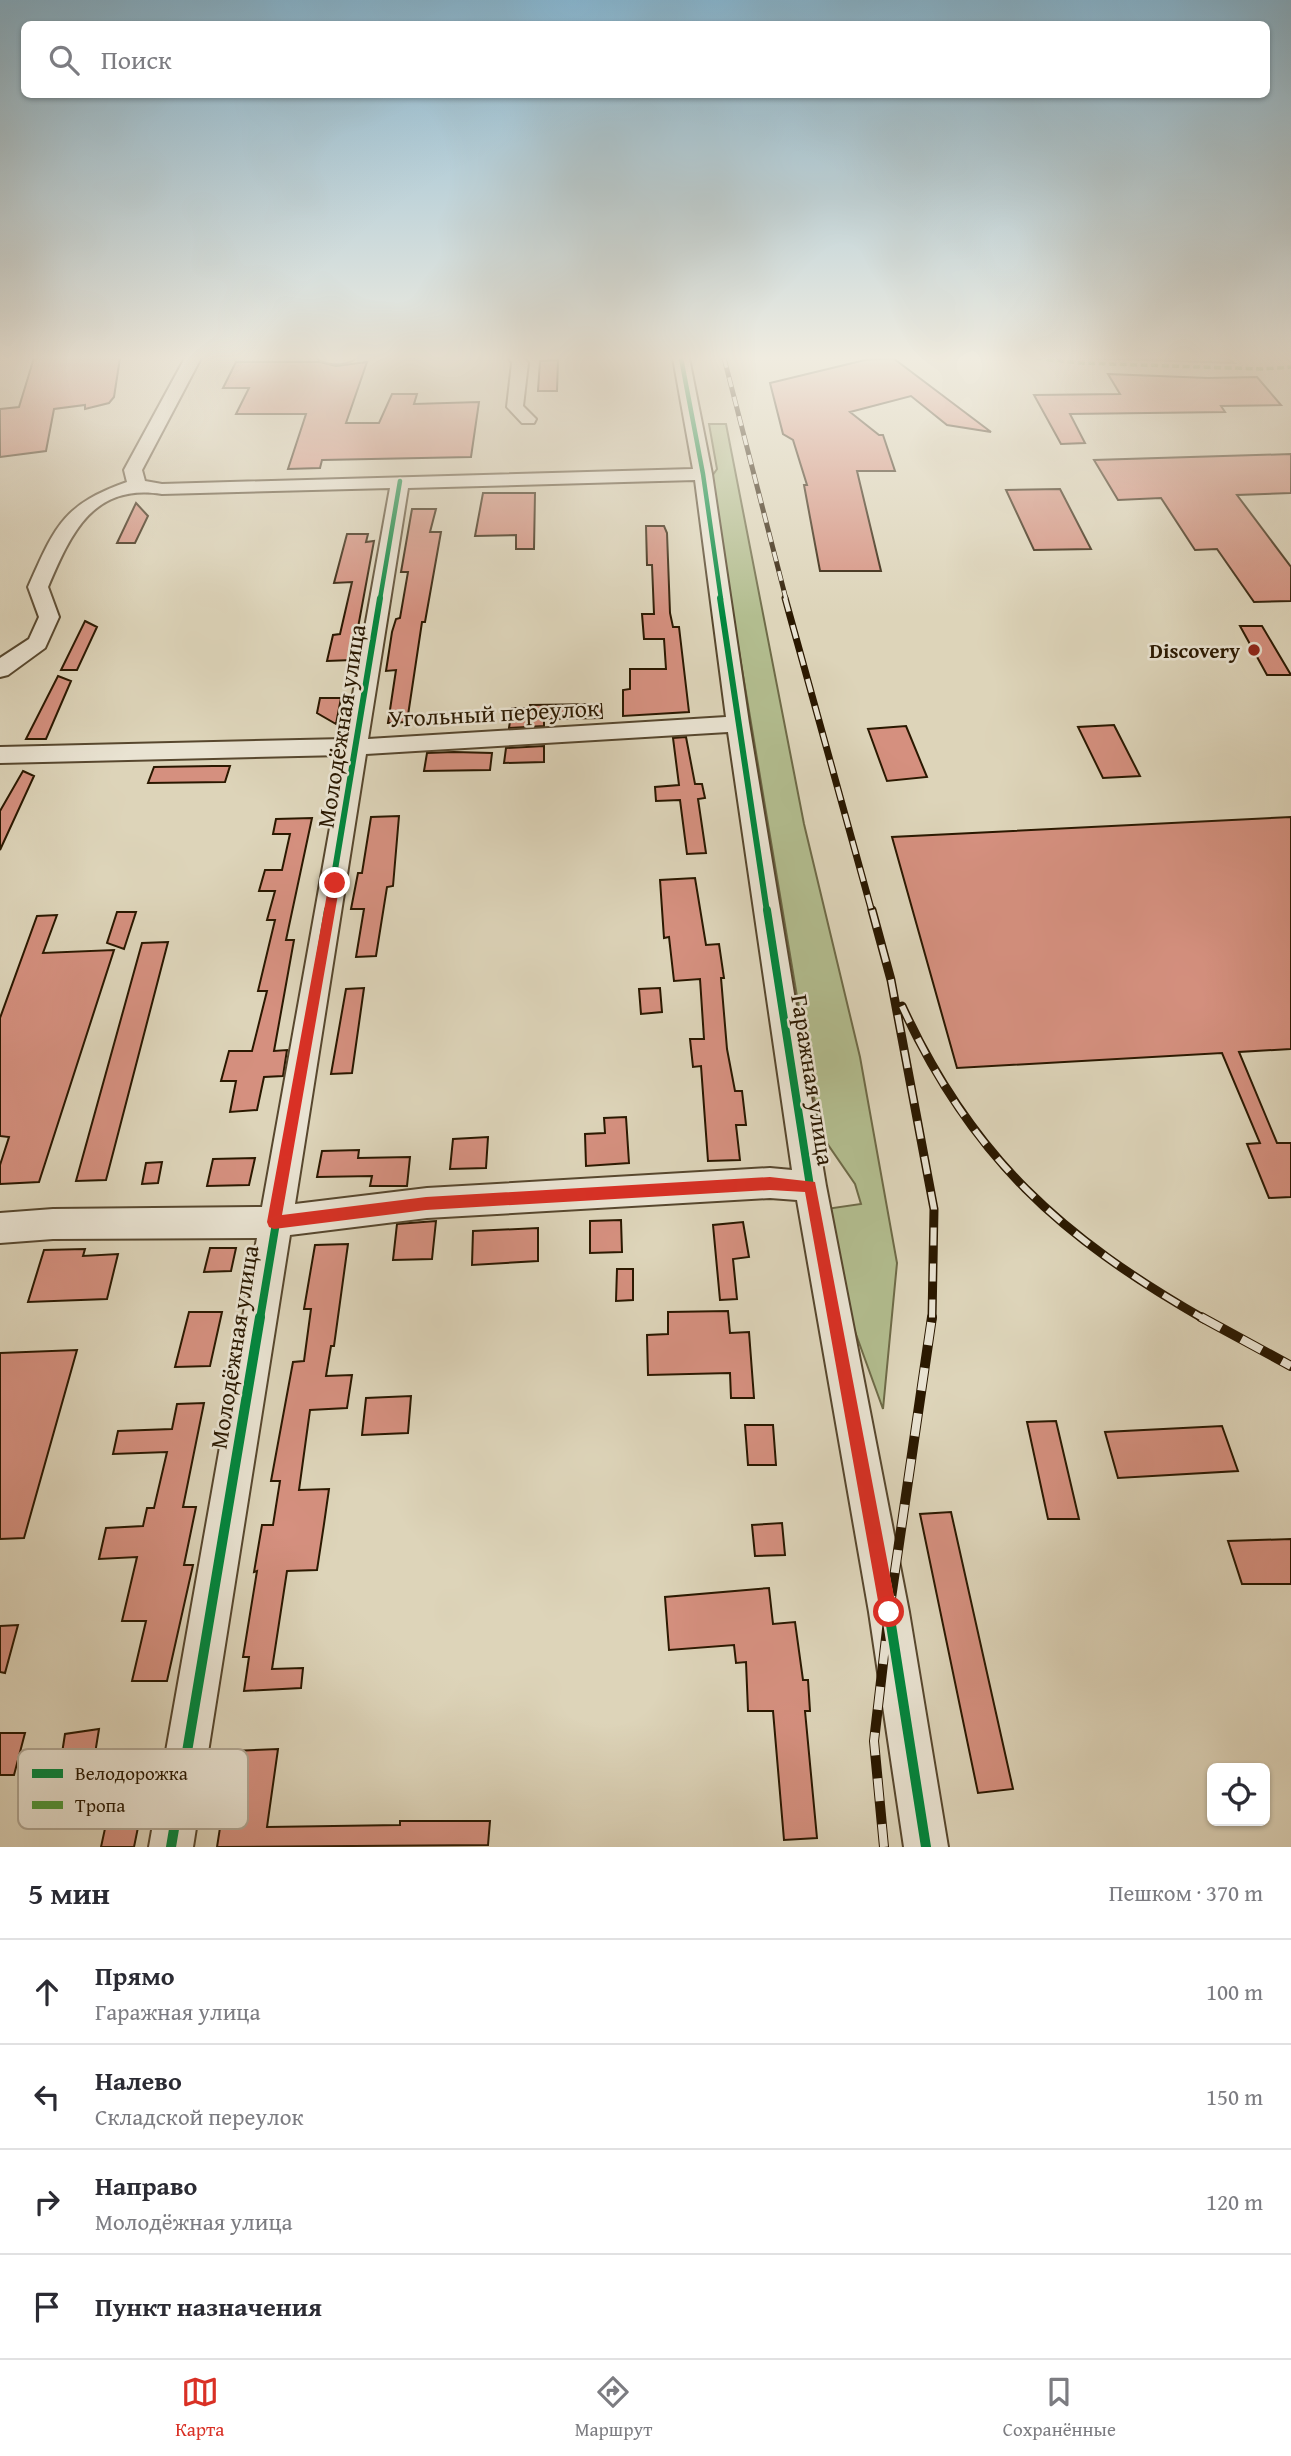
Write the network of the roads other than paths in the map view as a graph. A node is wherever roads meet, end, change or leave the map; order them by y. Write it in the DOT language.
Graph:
graph roads {
  1 [pos="147,444"];
  2 [pos="697,444"];
  3 [pos="703,474"];
  4 [pos="400,481"];
  5 [pos="137,485"];
  6 [pos="0,670"];
  7 [pos="738,723"];
  8 [pos="358,747"];
  9 [pos="0,755"];
  10 [pos="810,1186"];
  11 [pos="274,1222"];
  12 [pos="0,1228"];
  13 [pos="187,1749"];
  14 [pos="174,1829"];
  15 [pos="171,1847"];
  16 [pos="926,1847"];
  1 -- 5 [label="street"];
  2 -- 3 [label="street, Гаражная улица"];
  3 -- 4 [label="street"];
  3 -- 7 [label="street, Гаражная улица"];
  4 -- 5 [label="street"];
  4 -- 8 [label="street, Молодёжная улица"];
  5 -- 6 [label="street"];
  7 -- 8 [label="street, Угольный переулок"];
  7 -- 10 [label="street, Гаражная улица"];
  8 -- 9 [label="street, Угольный переулок"];
  8 -- 11 [label="street, Молодёжная улица"];
  10 -- 11 [label="street"];
  10 -- 16 [label="street, Гаражная улица"];
  11 -- 12 [label="street"];
  11 -- 13 [label="street, Молодёжная улица"];
  14 -- 15 [label="street, Молодёжная улица"];
}
